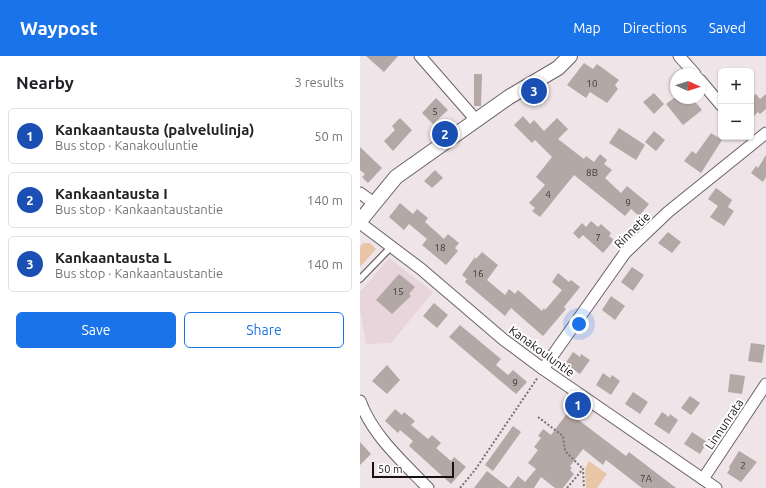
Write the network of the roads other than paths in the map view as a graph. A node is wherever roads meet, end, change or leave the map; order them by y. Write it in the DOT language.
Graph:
graph roads {
  1 [pos="420,56"];
  2 [pos="570,56"];
  3 [pos="680,56"];
  4 [pos="690,68"];
  5 [pos="706,87"];
  6 [pos="718,101"];
  7 [pos="476,120"];
  8 [pos="760,139"];
  9 [pos="360,193"];
  10 [pos="374,203"];
  11 [pos="360,222"];
  12 [pos="391,247"];
  13 [pos="360,279"];
  14 [pos="543,369"];
  15 [pos="766,384"];
  16 [pos="360,401"];
  17 [pos="703,479"];
  18 [pos="428,488"];
  19 [pos="716,488"];
  1 -- 7 [label="street"];
  2 -- 7 [label="street"];
  3 -- 4 [label="street"];
  5 -- 6 [label="street"];
  7 -- 10 [label="street"];
  8 -- 14 [label="street, Rinnetie"];
  9 -- 10 [label="street"];
  10 -- 11 [label="street"];
  11 -- 12 [label="street, Kanakouluntie"];
  12 -- 13 [label="lane"];
  12 -- 14 [label="street, Kanakouluntie"];
  14 -- 17 [label="street, Kanakouluntie"];
  15 -- 17 [label="street, Linnunrata"];
  16 -- 18 [label="street"];
  17 -- 19 [label="street, Kanakouluntie"];
}
